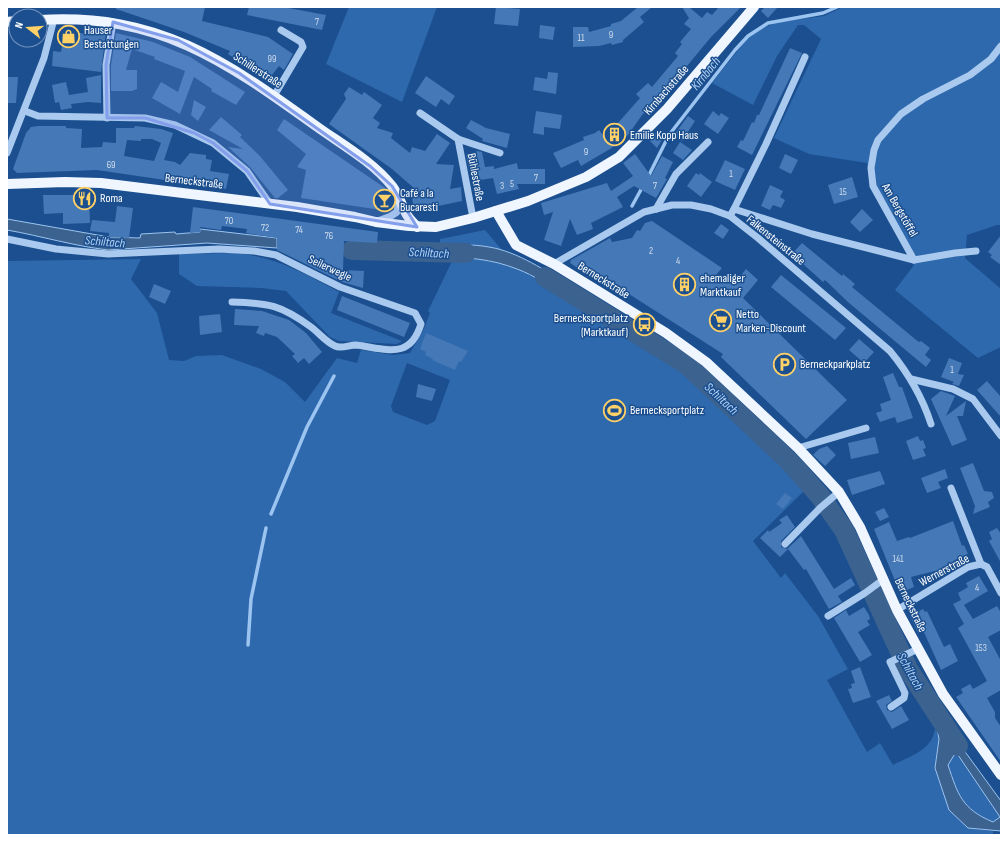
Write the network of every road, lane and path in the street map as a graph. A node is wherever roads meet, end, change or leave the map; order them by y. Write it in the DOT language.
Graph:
graph roads {
  1 [pos="754,7"];
  2 [pos="48,19"];
  3 [pos="54,19"];
  4 [pos="113,22"];
  5 [pos="281,30"];
  6 [pos="1001,46"];
  7 [pos="805,57"];
  8 [pos="274,96"];
  9 [pos="25,111"];
  10 [pos="420,112"];
  11 [pos="107,118"];
  12 [pos="458,139"];
  13 [pos="708,142"];
  14 [pos="7,153"];
  15 [pos="500,154"];
  16 [pos="7,184"];
  17 [pos="399,198"];
  18 [pos="270,204"];
  19 [pos="656,209"];
  20 [pos="734,209"];
  21 [pos="496,211"];
  22 [pos="730,216"];
  23 [pos="473,218"];
  24 [pos="376,222"];
  25 [pos="417,227"];
  26 [pos="7,239"];
  27 [pos="976,252"];
  28 [pos="914,260"];
  29 [pos="554,264"];
  30 [pos="232,302"];
  31 [pos="911,379"];
  32 [pos="931,424"];
  33 [pos="866,428"];
  34 [pos="1001,436"];
  35 [pos="798,448"];
  36 [pos="951,488"];
  37 [pos="835,495"];
  38 [pos="785,544"];
  39 [pos="981,564"];
  40 [pos="880,581"];
  41 [pos="1001,592"];
  42 [pos="898,610"];
  43 [pos="828,616"];
  44 [pos="913,651"];
  45 [pos="891,707"];
  46 [pos="1001,774"];
  1 -- 21 [label="main road, Kirnbachstraße"];
  2 -- 3 [label="main road, Schillerstraße"];
  3 -- 4 [label="main road, Schillerstraße"];
  3 -- 9 [label="street"];
  4 -- 8 [label="main road, Schillerstraße"];
  4 -- 11 [label="street"];
  5 -- 8 [label="street"];
  6 -- 28 [label="street, Am Bergstöffel"];
  7 -- 20 [label="street"];
  8 -- 17 [label="main road, Schillerstraße"];
  9 -- 11 [label="street"];
  9 -- 14 [label="street"];
  10 -- 12 [label="street, Bühlestraße"];
  11 -- 18 [label="street"];
  12 -- 15 [label="street, Bühlestraße"];
  12 -- 23 [label="street, Bühlestraße"];
  13 -- 19 [label="street"];
  16 -- 18 [label="main road, Berneckstraße"];
  17 -- 24 [label="street"];
  17 -- 25 [label="main road, Schillerstraße"];
  18 -- 24 [label="main road, Berneckstraße"];
  19 -- 22 [label="street, Falkensteinstraße"];
  19 -- 29 [label="street, Falkensteinstraße"];
  20 -- 22 [label="street"];
  20 -- 28 [label="street"];
  21 -- 23 [label="main road, Berneckstraße"];
  21 -- 29 [label="main road, Berneckstraße"];
  22 -- 31 [label="street, Falkensteinstraße"];
  23 -- 25 [label="main road, Berneckstraße"];
  24 -- 25 [label="main road, Berneckstraße"];
  26 -- 30 [label="street, Seilerwegle"];
  27 -- 28 [label="street"];
  29 -- 35 [label="main road, Berneckstraße"];
  31 -- 32 [label="street, Falkensteinstraße"];
  31 -- 34 [label="street"];
  33 -- 35 [label="street"];
  35 -- 37 [label="main road, Berneckstraße"];
  36 -- 39 [label="street"];
  37 -- 38 [label="street"];
  37 -- 40 [label="main road, Berneckstraße"];
  39 -- 41 [label="street"];
  39 -- 42 [label="street, Wernerstraße"];
  40 -- 42 [label="main road, Berneckstraße"];
  40 -- 43 [label="street"];
  42 -- 44 [label="main road, Berneckstraße"];
  44 -- 45 [label="street"];
  44 -- 46 [label="main road, Berneckstraße"];
}
